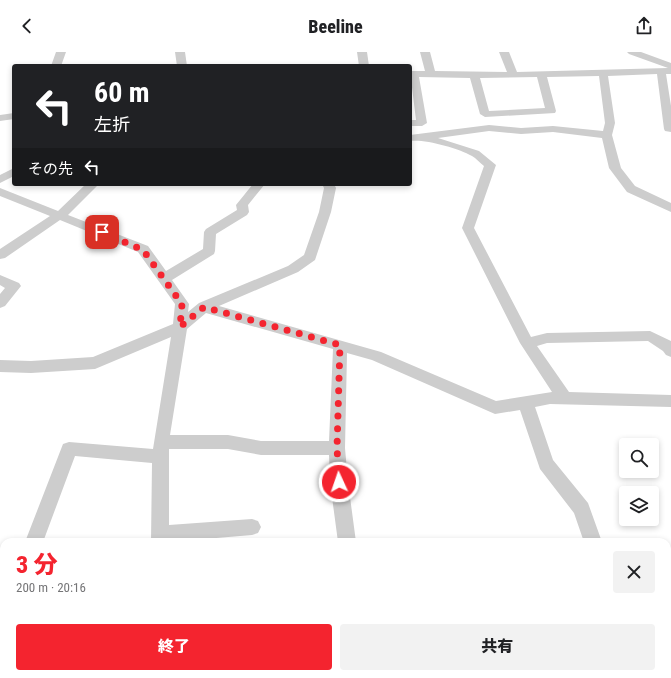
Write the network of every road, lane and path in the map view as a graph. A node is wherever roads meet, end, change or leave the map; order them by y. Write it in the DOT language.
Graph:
graph roads {
  1 [pos="61,52"];
  2 [pos="180,52"];
  3 [pos="362,52"];
  4 [pos="425,52"];
  5 [pos="504,52"];
  6 [pos="632,52"];
  7 [pos="57,64"];
  8 [pos="182,64"];
  9 [pos="364,64"];
  10 [pos="671,66"];
  11 [pos="666,71"];
  12 [pos="603,73"];
  13 [pos="412,74"];
  14 [pos="431,74"];
  15 [pos="474,74"];
  16 [pos="541,74"];
  17 [pos="513,75"];
  18 [pos="12,116"];
  19 [pos="0,118"];
  20 [pos="412,123"];
  21 [pos="671,129"];
  22 [pos="607,135"];
  23 [pos="416,137"];
  24 [pos="12,172"];
  25 [pos="0,180"];
  26 [pos="91,186"];
  27 [pos="257,186"];
  28 [pos="329,186"];
  29 [pos="0,192"];
  30 [pos="671,208"];
  31 [pos="60,215"];
  32 [pos="0,255"];
  33 [pos="165,278"];
  34 [pos="0,280"];
  35 [pos="0,303"];
  36 [pos="204,307"];
  37 [pos="180,327"];
  38 [pos="527,343"];
  39 [pos="340,345"];
  40 [pos="671,351"];
  41 [pos="0,366"];
  42 [pos="564,398"];
  43 [pos="671,401"];
  44 [pos="525,402"];
  45 [pos="337,448"];
  46 [pos="161,449"];
  47 [pos="252,527"];
  48 [pos="36,538"];
  49 [pos="160,538"];
  50 [pos="346,538"];
  51 [pos="592,538"];
  1 -- 7 [label="street"];
  2 -- 8 [label="street"];
  3 -- 9 [label="street"];
  4 -- 14 [label="street"];
  5 -- 17 [label="street"];
  6 -- 10 [label="street"];
  11 -- 12 [label="street"];
  11 -- 21 [label="street"];
  12 -- 16 [label="street"];
  12 -- 22 [label="street"];
  13 -- 14 [label="street"];
  13 -- 20 [label="street"];
  14 -- 15 [label="street"];
  15 -- 16 [label="street"];
  15 -- 17 [label="street"];
  16 -- 17 [label="street"];
  18 -- 19 [label="street"];
  22 -- 23 [label="street"];
  22 -- 30 [label="street"];
  23 -- 38 [label="street"];
  24 -- 25 [label="street"];
  26 -- 31 [label="street"];
  27 -- 33 [label="street"];
  28 -- 36 [label="street"];
  29 -- 31 [label="street"];
  31 -- 32 [label="street"];
  31 -- 33 [label="street"];
  33 -- 37 [label="street"];
  34 -- 35 [label="street"];
  36 -- 37 [label="street"];
  36 -- 39 [label="street"];
  37 -- 41 [label="street"];
  37 -- 46 [label="street"];
  38 -- 40 [label="street"];
  38 -- 42 [label="street"];
  39 -- 44 [label="street"];
  39 -- 45 [label="street"];
  42 -- 43 [label="street"];
  42 -- 44 [label="street"];
  44 -- 51 [label="street"];
  45 -- 46 [label="street"];
  45 -- 50 [label="street"];
  46 -- 48 [label="street"];
  46 -- 49 [label="street"];
  47 -- 49 [label="street"];
}
